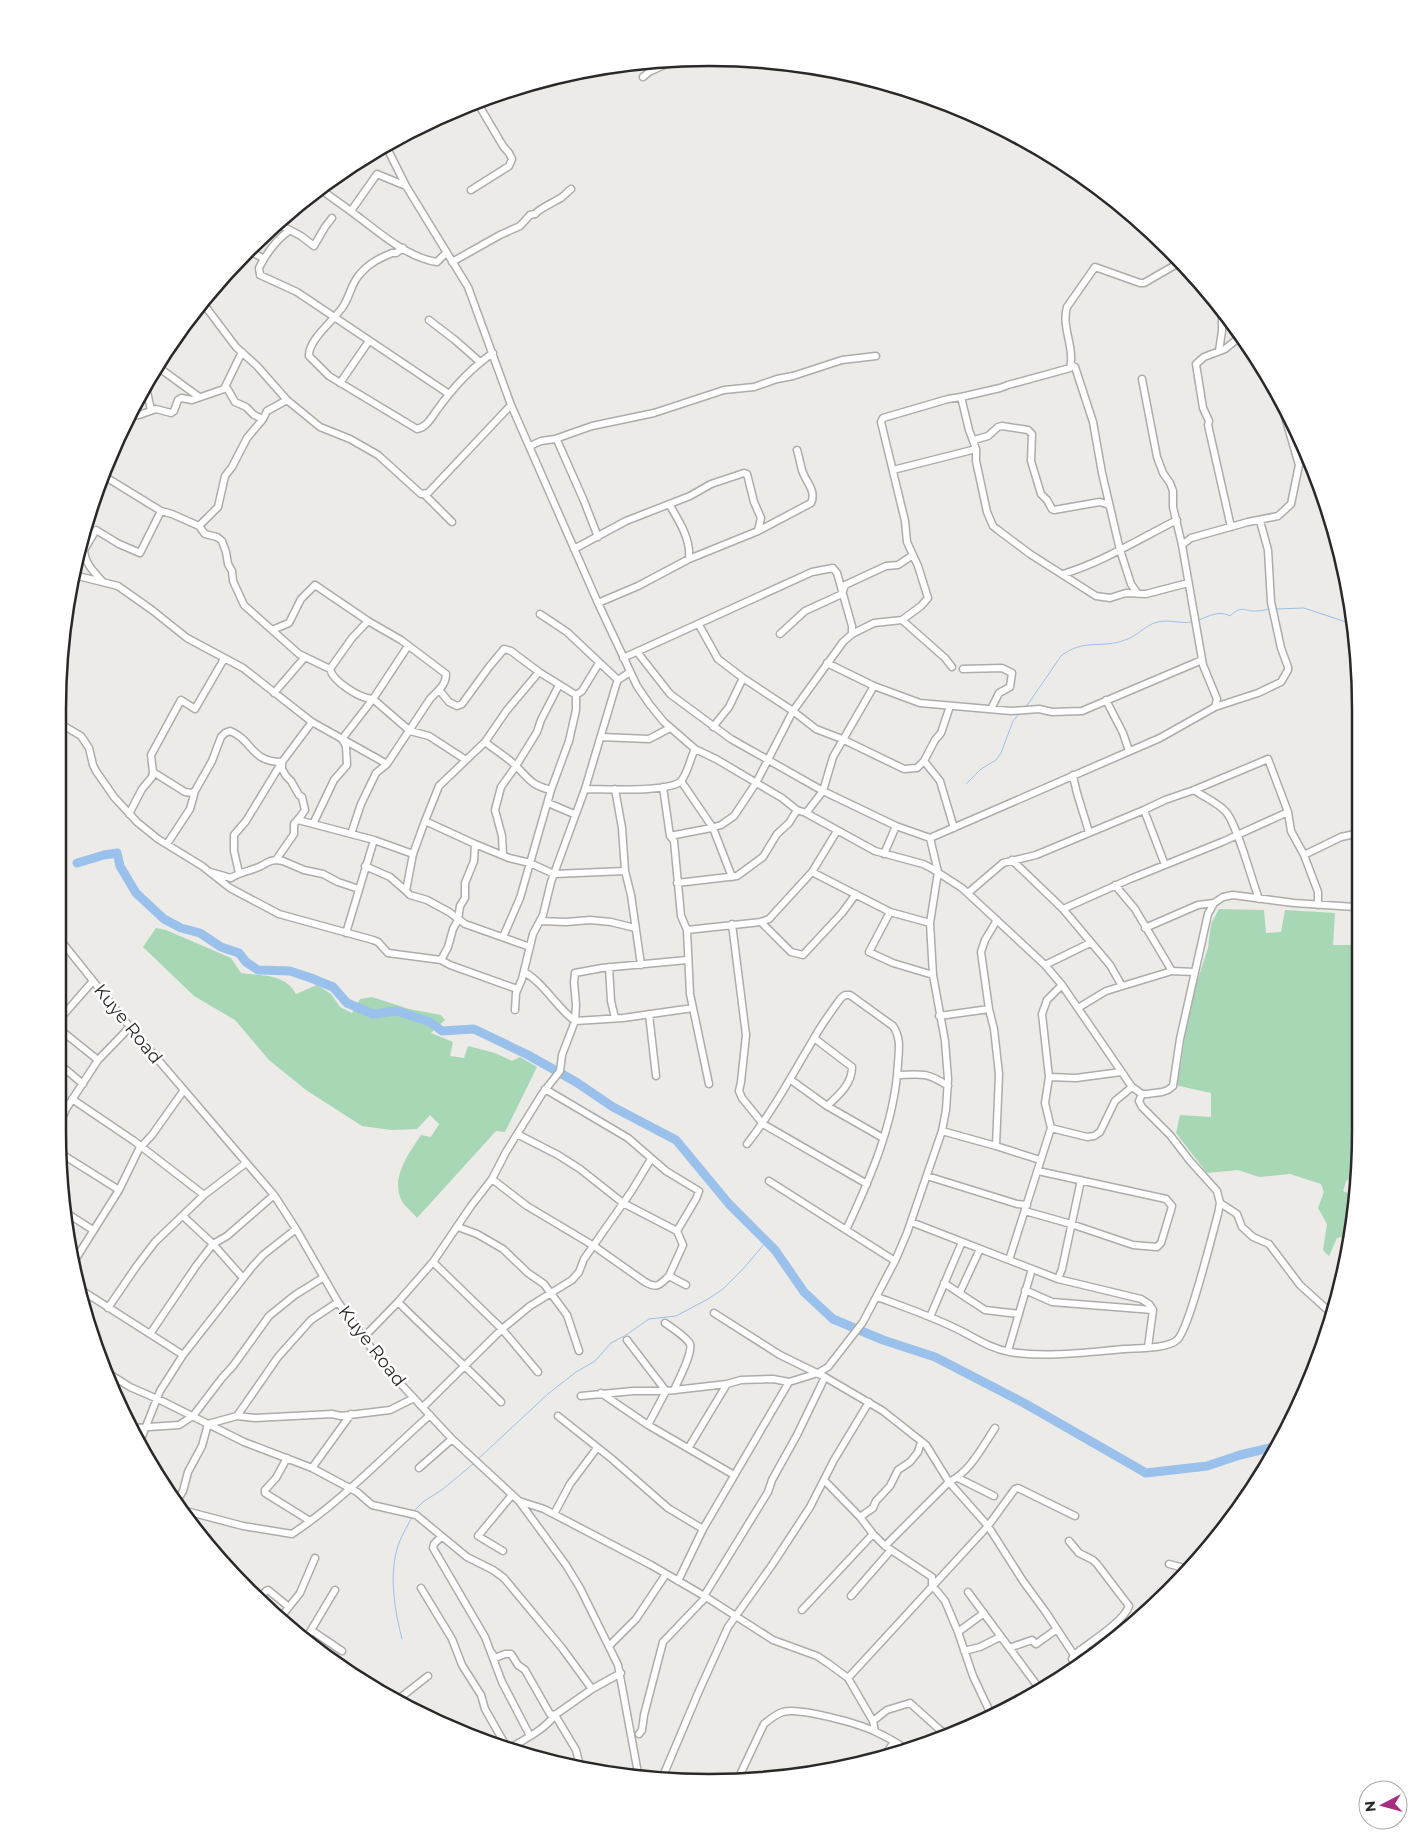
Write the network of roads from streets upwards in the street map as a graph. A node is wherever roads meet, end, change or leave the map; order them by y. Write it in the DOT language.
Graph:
graph roads {
  1 [pos="655,69"];
  2 [pos="643,77"];
  3 [pos="481,108"];
  4 [pos="389,152"];
  5 [pos="406,186"];
  6 [pos="571,189"];
  7 [pos="471,190"];
  8 [pos="326,193"];
  9 [pos="351,211"];
  10 [pos="332,218"];
  11 [pos="285,226"];
  12 [pos="281,229"];
  13 [pos="290,230"];
  14 [pos="282,236"];
  15 [pos="403,248"];
  16 [pos="446,253"];
  17 [pos="256,254"];
  18 [pos="263,258"];
  19 [pos="452,262"];
  20 [pos="1174,266"];
  21 [pos="207,308"];
  22 [pos="334,316"];
  23 [pos="429,320"];
  24 [pos="1222,322"];
  25 [pos="369,341"];
  26 [pos="1235,341"];
  27 [pos="1219,351"];
  28 [pos="242,352"];
  29 [pos="493,353"];
  30 [pos="876,356"];
  31 [pos="480,362"];
  32 [pos="1071,365"];
  33 [pos="163,371"];
  34 [pos="1142,379"];
  35 [pos="340,382"];
  36 [pos="224,389"];
  37 [pos="448,394"];
  38 [pos="148,396"];
  39 [pos="199,397"];
  40 [pos="961,398"];
  41 [pos="287,400"];
  42 [pos="512,405"];
  43 [pos="151,410"];
  44 [pos="138,415"];
  45 [pos="263,419"];
  46 [pos="555,439"];
  47 [pos="974,440"];
  48 [pos="1292,440"];
  49 [pos="530,446"];
  50 [pos="976,449"];
  51 [pos="797,450"];
  52 [pos="893,470"];
  53 [pos="109,479"];
  54 [pos="424,494"];
  55 [pos="669,504"];
  56 [pos="1109,505"];
  57 [pos="161,511"];
  58 [pos="1177,520"];
  59 [pos="1260,521"];
  60 [pos="452,522"];
  61 [pos="199,526"];
  62 [pos="1231,527"];
  63 [pos="758,531"];
  64 [pos="598,537"];
  65 [pos="1182,545"];
  66 [pos="87,547"];
  67 [pos="574,549"];
  68 [pos="1120,550"];
  69 [pos="913,555"];
  70 [pos="85,556"];
  71 [pos="689,560"];
  72 [pos="1063,574"];
  73 [pos="80,577"];
  74 [pos="103,582"];
  75 [pos="1188,583"];
  76 [pos="842,594"];
  77 [pos="1138,594"];
  78 [pos="598,603"];
  79 [pos="540,614"];
  80 [pos="902,620"];
  81 [pos="368,621"];
  82 [pos="699,625"];
  83 [pos="272,630"];
  84 [pos="780,634"];
  85 [pos="852,634"];
  86 [pos="408,646"];
  87 [pos="638,653"];
  88 [pos="305,657"];
  89 [pos="224,658"];
  90 [pos="623,658"];
  91 [pos="1202,660"];
  92 [pos="599,663"];
  93 [pos="827,663"];
  94 [pos="952,667"];
  95 [pos="330,669"];
  96 [pos="964,669"];
  97 [pos="539,672"];
  98 [pos="630,672"];
  99 [pos="743,678"];
  100 [pos="618,680"];
  101 [pos="559,685"];
  102 [pos="874,686"];
  103 [pos="440,691"];
  104 [pos="274,693"];
  105 [pos="576,695"];
  106 [pos="373,699"];
  107 [pos="1106,700"];
  108 [pos="950,706"];
  109 [pos="1214,707"];
  110 [pos="991,709"];
  111 [pos="793,711"];
  112 [pos="312,722"];
  113 [pos="66,726"];
  114 [pos="713,727"];
  115 [pos="670,728"];
  116 [pos="410,731"];
  117 [pos="601,736"];
  118 [pos="342,739"];
  119 [pos="842,739"];
  120 [pos="485,742"];
  121 [pos="695,749"];
  122 [pos="1129,751"];
  123 [pos="768,759"];
  124 [pos="466,760"];
  125 [pos="924,761"];
  126 [pos="282,762"];
  127 [pos="387,764"];
  128 [pos="516,766"];
  129 [pos="154,772"];
  130 [pos="1073,775"];
  131 [pos="681,781"];
  132 [pos="756,783"];
  133 [pos="663,787"];
  134 [pos="585,789"];
  135 [pos="551,790"];
  136 [pos="615,790"];
  137 [pos="1194,790"];
  138 [pos="195,791"];
  139 [pos="822,791"];
  140 [pos="548,803"];
  141 [pos="305,810"];
  142 [pos="797,810"];
  143 [pos="1144,810"];
  144 [pos="1288,812"];
  145 [pos="806,813"];
  146 [pos="129,814"];
  147 [pos="574,814"];
  148 [pos="425,821"];
  149 [pos="313,824"];
  150 [pos="896,826"];
  151 [pos="712,828"];
  152 [pos="954,828"];
  153 [pos="838,831"];
  154 [pos="1089,833"];
  155 [pos="351,834"];
  156 [pos="1236,834"];
  157 [pos="1352,835"];
  158 [pos="670,836"];
  159 [pos="930,838"];
  160 [pos="374,840"];
  161 [pos="167,844"];
  162 [pos="475,844"];
  163 [pos="413,854"];
  164 [pos="884,854"];
  165 [pos="503,855"];
  166 [pos="1304,855"];
  167 [pos="276,860"];
  168 [pos="1012,860"];
  169 [pos="530,863"];
  170 [pos="1165,865"];
  171 [pos="365,866"];
  172 [pos="209,871"];
  173 [pos="625,871"];
  174 [pos="812,872"];
  175 [pos="938,872"];
  176 [pos="239,873"];
  177 [pos="554,874"];
  178 [pos="732,877"];
  179 [pos="677,883"];
  180 [pos="1115,885"];
  181 [pos="359,889"];
  182 [pos="406,891"];
  183 [pos="968,893"];
  184 [pos="856,894"];
  185 [pos="1259,899"];
  186 [pos="1214,903"];
  187 [pos="1318,905"];
  188 [pos="1352,907"];
  189 [pos="1064,909"];
  190 [pos="890,912"];
  191 [pos="458,920"];
  192 [pos="540,921"];
  193 [pos="761,922"];
  194 [pos="1000,922"];
  195 [pos="930,923"];
  196 [pos="732,924"];
  197 [pos="635,928"];
  198 [pos="1145,928"];
  199 [pos="687,930"];
  200 [pos="346,933"];
  201 [pos="503,937"];
  202 [pos="1090,943"];
  203 [pos="66,947"];
  204 [pos="530,947"];
  205 [pos="441,960"];
  206 [pos="687,960"];
  207 [pos="1045,964"];
  208 [pos="641,965"];
  209 [pos="609,967"];
  210 [pos="1172,971"];
  211 [pos="524,972"];
  212 [pos="1194,972"];
  213 [pos="933,975"];
  214 [pos="93,981"];
  215 [pos="1062,985"];
  216 [pos="1122,986"];
  217 [pos="517,989"];
  218 [pos="693,1008"];
  219 [pos="1078,1008"];
  220 [pos="515,1010"];
  221 [pos="989,1010"];
  222 [pos="66,1012"];
  223 [pos="649,1014"];
  224 [pos="939,1016"];
  225 [pos="615,1018"];
  226 [pos="575,1020"];
  227 [pos="130,1027"];
  228 [pos="66,1034"];
  229 [pos="814,1038"];
  230 [pos="98,1060"];
  231 [pos="66,1070"];
  232 [pos="1121,1072"];
  233 [pos="898,1075"];
  234 [pos="656,1076"];
  235 [pos="1049,1076"];
  236 [pos="791,1080"];
  237 [pos="83,1084"];
  238 [pos="710,1084"];
  239 [pos="948,1086"];
  240 [pos="1132,1087"];
  241 [pos="184,1090"];
  242 [pos="545,1090"];
  243 [pos="1142,1094"];
  244 [pos="72,1099"];
  245 [pos="827,1106"];
  246 [pos="66,1111"];
  247 [pos="763,1124"];
  248 [pos="1051,1128"];
  249 [pos="942,1131"];
  250 [pos="517,1134"];
  251 [pos="883,1138"];
  252 [pos="747,1144"];
  253 [pos="141,1146"];
  254 [pos="996,1146"];
  255 [pos="67,1158"];
  256 [pos="651,1159"];
  257 [pos="1040,1160"];
  258 [pos="246,1163"];
  259 [pos="1038,1171"];
  260 [pos="927,1176"];
  261 [pos="492,1179"];
  262 [pos="1081,1180"];
  263 [pos="769,1181"];
  264 [pos="867,1184"];
  265 [pos="118,1190"];
  266 [pos="204,1195"];
  267 [pos="274,1196"];
  268 [pos="1220,1202"];
  269 [pos="623,1203"];
  270 [pos="1026,1208"];
  271 [pos="184,1216"];
  272 [pos="72,1217"];
  273 [pos="911,1222"];
  274 [pos="1071,1224"];
  275 [pos="458,1227"];
  276 [pos="296,1229"];
  277 [pos="93,1230"];
  278 [pos="846,1230"];
  279 [pos="677,1232"];
  280 [pos="962,1242"];
  281 [pos="213,1244"];
  282 [pos="594,1246"];
  283 [pos="980,1248"];
  284 [pos="78,1253"];
  285 [pos="1009,1260"];
  286 [pos="895,1261"];
  287 [pos="433,1262"];
  288 [pos="1032,1269"];
  289 [pos="669,1276"];
  290 [pos="324,1277"];
  291 [pos="242,1278"];
  292 [pos="1058,1279"];
  293 [pos="944,1283"];
  294 [pos="686,1286"];
  295 [pos="1026,1290"];
  296 [pos="960,1292"];
  297 [pos="552,1293"];
  298 [pos="87,1294"];
  299 [pos="877,1296"];
  300 [pos="338,1302"];
  301 [pos="398,1302"];
  302 [pos="108,1308"];
  303 [pos="1326,1309"];
  304 [pos="1153,1310"];
  305 [pos="714,1313"];
  306 [pos="1019,1314"];
  307 [pos="930,1316"];
  308 [pos="666,1323"];
  309 [pos="502,1329"];
  310 [pos="150,1334"];
  311 [pos="363,1338"];
  312 [pos="627,1340"];
  313 [pos="1148,1347"];
  314 [pos="579,1351"];
  315 [pos="1008,1351"];
  316 [pos="182,1355"];
  317 [pos="465,1365"];
  318 [pos="538,1372"];
  319 [pos="818,1373"];
  320 [pos="825,1377"];
  321 [pos="115,1378"];
  322 [pos="789,1382"];
  323 [pos="727,1384"];
  324 [pos="674,1390"];
  325 [pos="666,1391"];
  326 [pos="601,1393"];
  327 [pos="581,1396"];
  328 [pos="414,1398"];
  329 [pos="156,1399"];
  330 [pos="501,1402"];
  331 [pos="868,1402"];
  332 [pos="423,1407"];
  333 [pos="351,1414"];
  334 [pos="430,1415"];
  335 [pos="193,1416"];
  336 [pos="237,1416"];
  337 [pos="558,1416"];
  338 [pos="208,1424"];
  339 [pos="648,1425"];
  340 [pos="140,1428"];
  341 [pos="144,1428"];
  342 [pos="995,1428"];
  343 [pos="142,1433"];
  344 [pos="452,1439"];
  345 [pos="921,1442"];
  346 [pos="689,1447"];
  347 [pos="597,1448"];
  348 [pos="287,1458"];
  349 [pos="312,1468"];
  350 [pos="419,1468"];
  351 [pos="734,1475"];
  352 [pos="958,1478"];
  353 [pos="824,1480"];
  354 [pos="949,1482"];
  355 [pos="350,1488"];
  356 [pos="512,1494"];
  357 [pos="180,1495"];
  358 [pos="994,1496"];
  359 [pos="520,1501"];
  360 [pos="192,1513"];
  361 [pos="554,1514"];
  362 [pos="1075,1516"];
  363 [pos="860,1517"];
  364 [pos="310,1521"];
  365 [pos="988,1526"];
  366 [pos="703,1529"];
  367 [pos="873,1534"];
  368 [pos="441,1537"];
  369 [pos="1069,1541"];
  370 [pos="888,1548"];
  371 [pos="503,1552"];
  372 [pos="315,1558"];
  373 [pos="1169,1564"];
  374 [pos="1180,1567"];
  375 [pos="666,1574"];
  376 [pos="678,1581"];
  377 [pos="932,1585"];
  378 [pos="421,1588"];
  379 [pos="335,1590"];
  380 [pos="968,1592"];
  381 [pos="264,1593"];
  382 [pos="705,1596"];
  383 [pos="851,1596"];
  384 [pos="289,1606"];
  385 [pos="802,1610"];
  386 [pos="284,1613"];
  387 [pos="984,1613"];
  388 [pos="737,1617"];
  389 [pos="1057,1629"];
  390 [pos="311,1630"];
  391 [pos="958,1632"];
  392 [pos="309,1634"];
  393 [pos="1000,1637"];
  394 [pos="610,1646"];
  395 [pos="490,1648"];
  396 [pos="1009,1648"];
  397 [pos="1080,1650"];
  398 [pos="342,1651"];
  399 [pos="964,1651"];
  400 [pos="1085,1652"];
  401 [pos="1074,1654"];
  402 [pos="1073,1660"];
  403 [pos="621,1673"];
  404 [pos="428,1676"];
  405 [pos="848,1678"];
  406 [pos="1036,1684"];
  407 [pos="592,1689"];
  408 [pos="403,1696"];
  409 [pos="989,1709"];
  410 [pos="555,1715"];
  411 [pos="873,1721"];
  412 [pos="941,1730"];
  413 [pos="875,1731"];
  414 [pos="639,1734"];
  415 [pos="530,1736"];
  416 [pos="503,1740"];
  417 [pos="894,1742"];
  418 [pos="516,1744"];
  419 [pos="899,1745"];
  420 [pos="890,1748"];
  421 [pos="578,1760"];
  422 [pos="637,1769"];
  423 [pos="665,1772"];
  424 [pos="741,1772"];
  1 -- 2 [label="street"];
  3 -- 7 [label="street"];
  4 -- 5 [label="street"];
  5 -- 9 [label="street"];
  5 -- 16 [label="street"];
  6 -- 19 [label="street"];
  8 -- 9 [label="street"];
  9 -- 15 [label="street"];
  10 -- 13 [label="street"];
  11 -- 13 [label="street"];
  12 -- 14 [label="street"];
  13 -- 14 [label="street"];
  14 -- 18 [label="street"];
  15 -- 16 [label="street"];
  15 -- 22 [label="street"];
  16 -- 19 [label="street"];
  17 -- 18 [label="street"];
  18 -- 22 [label="street"];
  19 -- 29 [label="street"];
  20 -- 32 [label="street"];
  21 -- 28 [label="street"];
  22 -- 25 [label="street"];
  22 -- 35 [label="street"];
  23 -- 31 [label="street"];
  24 -- 27 [label="street"];
  25 -- 35 [label="street"];
  25 -- 37 [label="street"];
  26 -- 27 [label="street"];
  27 -- 62 [label="street"];
  28 -- 36 [label="street"];
  28 -- 41 [label="street"];
  29 -- 31 [label="street"];
  29 -- 42 [label="street"];
  30 -- 46 [label="street"];
  31 -- 37 [label="street"];
  32 -- 40 [label="street"];
  32 -- 56 [label="street"];
  33 -- 39 [label="street"];
  34 -- 58 [label="street"];
  35 -- 37 [label="street"];
  36 -- 39 [label="street"];
  36 -- 45 [label="street"];
  38 -- 43 [label="street"];
  39 -- 43 [label="street"];
  40 -- 47 [label="street"];
  40 -- 52 [label="street"];
  41 -- 45 [label="street"];
  41 -- 54 [label="street"];
  42 -- 49 [label="street"];
  42 -- 54 [label="street"];
  43 -- 44 [label="street"];
  45 -- 61 [label="street"];
  46 -- 49 [label="street"];
  46 -- 64 [label="street"];
  47 -- 50 [label="street"];
  47 -- 56 [label="street"];
  48 -- 59 [label="street"];
  49 -- 67 [label="street"];
  50 -- 52 [label="street"];
  50 -- 72 [label="street"];
  51 -- 63 [label="street"];
  52 -- 69 [label="street"];
  53 -- 57 [label="street"];
  54 -- 60 [label="street"];
  55 -- 63 [label="street"];
  55 -- 64 [label="street"];
  55 -- 71 [label="street"];
  56 -- 68 [label="street"];
  57 -- 61 [label="street"];
  57 -- 66 [label="street"];
  58 -- 65 [label="street"];
  58 -- 68 [label="street"];
  59 -- 62 [label="street"];
  59 -- 109 [label="street"];
  61 -- 83 [label="street"];
  62 -- 65 [label="street"];
  63 -- 71 [label="street"];
  64 -- 67 [label="street"];
  65 -- 75 [label="street"];
  67 -- 78 [label="street"];
  68 -- 72 [label="street"];
  68 -- 77 [label="street"];
  69 -- 76 [label="street"];
  69 -- 80 [label="street"];
  70 -- 74 [label="street"];
  71 -- 78 [label="street"];
  72 -- 77 [label="street"];
  73 -- 74 [label="street"];
  74 -- 89 [label="street"];
  75 -- 77 [label="street"];
  75 -- 91 [label="street"];
  76 -- 82 [label="street"];
  76 -- 84 [label="street"];
  76 -- 85 [label="street"];
  78 -- 90 [label="street"];
  79 -- 92 [label="street"];
  80 -- 85 [label="street"];
  80 -- 94 [label="street"];
  81 -- 83 [label="street"];
  81 -- 86 [label="street"];
  81 -- 95 [label="street"];
  82 -- 87 [label="street"];
  82 -- 99 [label="street"];
  83 -- 88 [label="street"];
  85 -- 93 [label="street"];
  86 -- 103 [label="street"];
  86 -- 106 [label="street"];
  87 -- 90 [label="street"];
  87 -- 114 [label="street"];
  88 -- 95 [label="street"];
  88 -- 104 [label="street"];
  89 -- 104 [label="street"];
  89 -- 129 [label="street"];
  90 -- 98 [label="street"];
  91 -- 107 [label="street"];
  91 -- 109 [label="street"];
  92 -- 100 [label="street"];
  92 -- 105 [label="street"];
  93 -- 102 [label="street"];
  93 -- 111 [label="street"];
  95 -- 106 [label="street"];
  96 -- 110 [label="street"];
  97 -- 101 [label="street"];
  97 -- 103 [label="street"];
  97 -- 120 [label="street"];
  98 -- 100 [label="street"];
  98 -- 115 [label="street"];
  99 -- 111 [label="street"];
  99 -- 114 [label="street"];
  100 -- 117 [label="street"];
  101 -- 105 [label="street"];
  101 -- 128 [label="street"];
  102 -- 108 [label="street"];
  102 -- 119 [label="street"];
  103 -- 116 [label="street"];
  104 -- 112 [label="street"];
  105 -- 135 [label="street"];
  106 -- 116 [label="street"];
  106 -- 118 [label="street"];
  107 -- 110 [label="street"];
  107 -- 122 [label="street"];
  108 -- 110 [label="street"];
  108 -- 125 [label="street"];
  109 -- 122 [label="street"];
  111 -- 119 [label="street"];
  111 -- 123 [label="street"];
  112 -- 118 [label="street"];
  112 -- 126 [label="street"];
  113 -- 146 [label="street"];
  114 -- 123 [label="street"];
  115 -- 117 [label="street"];
  115 -- 121 [label="street"];
  116 -- 124 [label="street"];
  116 -- 127 [label="street"];
  117 -- 134 [label="street"];
  118 -- 127 [label="street"];
  118 -- 149 [label="street"];
  119 -- 125 [label="street"];
  119 -- 139 [label="street"];
  120 -- 124 [label="street"];
  120 -- 128 [label="street"];
  121 -- 131 [label="street"];
  121 -- 132 [label="street"];
  122 -- 130 [label="street"];
  123 -- 132 [label="street"];
  123 -- 139 [label="street"];
  124 -- 148 [label="street"];
  125 -- 152 [label="street"];
  126 -- 138 [label="street"];
  126 -- 141 [label="street"];
  126 -- 176 [label="street"];
  127 -- 155 [label="street"];
  128 -- 135 [label="street"];
  128 -- 165 [label="street"];
  129 -- 138 [label="street"];
  129 -- 146 [label="street"];
  130 -- 152 [label="street"];
  130 -- 154 [label="street"];
  131 -- 133 [label="street"];
  131 -- 151 [label="street"];
  132 -- 142 [label="street"];
  132 -- 151 [label="street"];
  133 -- 136 [label="street"];
  133 -- 158 [label="street"];
  134 -- 136 [label="street"];
  134 -- 147 [label="street"];
  135 -- 140 [label="street"];
  136 -- 173 [label="street"];
  137 -- 143 [label="street"];
  137 -- 144 [label="street"];
  137 -- 156 [label="street"];
  138 -- 161 [label="street"];
  139 -- 145 [label="street"];
  139 -- 150 [label="street"];
  140 -- 147 [label="street"];
  140 -- 169 [label="street"];
  141 -- 149 [label="street"];
  141 -- 167 [label="street"];
  142 -- 145 [label="street"];
  142 -- 178 [label="street"];
  143 -- 154 [label="street"];
  143 -- 170 [label="street"];
  144 -- 156 [label="street"];
  144 -- 166 [label="street"];
  145 -- 153 [label="street"];
  146 -- 161 [label="street"];
  147 -- 177 [label="street"];
  148 -- 162 [label="street"];
  148 -- 163 [label="street"];
  149 -- 155 [label="street"];
  150 -- 159 [label="street"];
  150 -- 164 [label="street"];
  151 -- 158 [label="street"];
  151 -- 178 [label="street"];
  152 -- 159 [label="street"];
  153 -- 164 [label="street"];
  153 -- 174 [label="street"];
  154 -- 168 [label="street"];
  155 -- 160 [label="street"];
  156 -- 170 [label="street"];
  156 -- 185 [label="street"];
  157 -- 166 [label="street"];
  158 -- 179 [label="street"];
  159 -- 175 [label="street"];
  160 -- 163 [label="street"];
  160 -- 171 [label="street"];
  161 -- 172 [label="street"];
  162 -- 165 [label="street"];
  162 -- 191 [label="street"];
  163 -- 182 [label="street"];
  164 -- 175 [label="street"];
  165 -- 169 [label="street"];
  166 -- 187 [label="street"];
  167 -- 176 [label="street"];
  167 -- 181 [label="street"];
  168 -- 183 [label="street"];
  168 -- 189 [label="street"];
  169 -- 177 [label="street"];
  169 -- 201 [label="street"];
  170 -- 180 [label="street"];
  171 -- 181 [label="street"];
  171 -- 182 [label="street"];
  172 -- 176 [label="street"];
  172 -- 200 [label="street"];
  173 -- 177 [label="street"];
  173 -- 197 [label="street"];
  174 -- 184 [label="street"];
  174 -- 193 [label="street"];
  175 -- 183 [label="street"];
  175 -- 195 [label="street"];
  177 -- 192 [label="street"];
  178 -- 179 [label="street"];
  179 -- 199 [label="street"];
  180 -- 189 [label="street"];
  180 -- 198 [label="street"];
  181 -- 200 [label="street"];
  182 -- 191 [label="street"];
  183 -- 194 [label="street"];
  184 -- 190 [label="street"];
  184 -- 193 [label="street"];
  185 -- 186 [label="street"];
  185 -- 187 [label="street"];
  186 -- 198 [label="street"];
  186 -- 212 [label="street"];
  187 -- 188 [label="street"];
  189 -- 202 [label="street"];
  190 -- 195 [label="street"];
  190 -- 213 [label="street"];
  191 -- 201 [label="street"];
  191 -- 205 [label="street"];
  192 -- 197 [label="street"];
  192 -- 204 [label="street"];
  193 -- 196 [label="street"];
  194 -- 207 [label="street"];
  194 -- 221 [label="street"];
  195 -- 213 [label="street"];
  196 -- 199 [label="street"];
  196 -- 247 [label="street"];
  197 -- 208 [label="street"];
  198 -- 210 [label="street"];
  199 -- 206 [label="street"];
  200 -- 205 [label="street"];
  201 -- 204 [label="street"];
  202 -- 207 [label="street"];
  202 -- 216 [label="street"];
  203 -- 214 [label="street, Kuye Road"];
  204 -- 211 [label="street"];
  205 -- 217 [label="street"];
  206 -- 208 [label="street"];
  206 -- 218 [label="street"];
  207 -- 215 [label="street"];
  208 -- 209 [label="street"];
  209 -- 225 [label="street"];
  209 -- 226 [label="street"];
  210 -- 212 [label="street"];
  210 -- 216 [label="street"];
  211 -- 217 [label="street"];
  211 -- 226 [label="street"];
  212 -- 243 [label="street"];
  213 -- 224 [label="street"];
  214 -- 222 [label="street"];
  214 -- 227 [label="street, Kuye Road"];
  215 -- 219 [label="street"];
  215 -- 235 [label="street"];
  216 -- 219 [label="street"];
  217 -- 220 [label="street"];
  218 -- 223 [label="street"];
  218 -- 238 [label="street"];
  219 -- 232 [label="street"];
  221 -- 224 [label="street"];
  221 -- 254 [label="street"];
  223 -- 225 [label="street"];
  223 -- 234 [label="street"];
  224 -- 239 [label="street"];
  225 -- 226 [label="street"];
  226 -- 242 [label="street"];
  227 -- 230 [label="street"];
  227 -- 241 [label="street, Kuye Road"];
  228 -- 230 [label="street"];
  229 -- 233 [label="street"];
  229 -- 236 [label="street"];
  229 -- 245 [label="street"];
  230 -- 237 [label="street"];
  231 -- 237 [label="street"];
  232 -- 235 [label="street"];
  232 -- 240 [label="street"];
  233 -- 239 [label="street"];
  233 -- 251 [label="street"];
  235 -- 248 [label="street"];
  236 -- 245 [label="street"];
  236 -- 247 [label="street"];
  237 -- 244 [label="street"];
  239 -- 249 [label="street"];
  240 -- 243 [label="street"];
  240 -- 248 [label="street"];
  241 -- 253 [label="street"];
  241 -- 258 [label="street, Kuye Road"];
  242 -- 250 [label="street"];
  242 -- 256 [label="street"];
  243 -- 268 [label="street"];
  244 -- 246 [label="street"];
  244 -- 253 [label="street"];
  245 -- 251 [label="street"];
  247 -- 252 [label="street"];
  247 -- 264 [label="street"];
  248 -- 257 [label="street"];
  249 -- 254 [label="street"];
  249 -- 260 [label="street"];
  250 -- 261 [label="street"];
  250 -- 269 [label="street"];
  251 -- 264 [label="street"];
  253 -- 265 [label="street"];
  253 -- 266 [label="street"];
  254 -- 257 [label="street"];
  255 -- 265 [label="street"];
  256 -- 269 [label="street"];
  256 -- 279 [label="street"];
  257 -- 259 [label="street"];
  258 -- 266 [label="street"];
  258 -- 267 [label="street, Kuye Road"];
  259 -- 262 [label="street"];
  259 -- 270 [label="street"];
  260 -- 270 [label="street"];
  260 -- 273 [label="street"];
  261 -- 275 [label="street"];
  261 -- 282 [label="street"];
  262 -- 274 [label="street"];
  262 -- 274 [label="street"];
  263 -- 278 [label="street"];
  264 -- 278 [label="street"];
  265 -- 277 [label="street"];
  266 -- 271 [label="street"];
  267 -- 276 [label="street, Kuye Road"];
  267 -- 281 [label="street"];
  268 -- 303 [label="street"];
  268 -- 313 [label="street"];
  269 -- 279 [label="street"];
  269 -- 282 [label="street"];
  270 -- 274 [label="street"];
  270 -- 285 [label="street"];
  271 -- 281 [label="street"];
  271 -- 302 [label="street"];
  272 -- 277 [label="street"];
  273 -- 280 [label="street"];
  273 -- 286 [label="street"];
  274 -- 292 [label="street"];
  275 -- 287 [label="street"];
  275 -- 297 [label="street"];
  276 -- 290 [label="street, Kuye Road"];
  276 -- 291 [label="street"];
  277 -- 284 [label="street"];
  278 -- 286 [label="street"];
  279 -- 289 [label="street"];
  280 -- 283 [label="street"];
  280 -- 293 [label="street"];
  281 -- 291 [label="street"];
  281 -- 310 [label="street"];
  282 -- 289 [label="street"];
  282 -- 297 [label="street"];
  283 -- 285 [label="street"];
  283 -- 296 [label="street"];
  285 -- 288 [label="street"];
  286 -- 299 [label="street"];
  287 -- 301 [label="street"];
  287 -- 309 [label="street"];
  288 -- 292 [label="street"];
  288 -- 295 [label="street"];
  289 -- 294 [label="street"];
  290 -- 300 [label="street, Kuye Road"];
  290 -- 335 [label="street"];
  291 -- 316 [label="street"];
  292 -- 304 [label="street"];
  293 -- 296 [label="street"];
  293 -- 307 [label="street"];
  295 -- 304 [label="street"];
  295 -- 306 [label="street"];
  296 -- 306 [label="street"];
  297 -- 309 [label="street"];
  297 -- 314 [label="street"];
  298 -- 302 [label="street"];
  299 -- 307 [label="street"];
  299 -- 319 [label="street"];
  300 -- 311 [label="street, Kuye Road"];
  300 -- 336 [label="street"];
  301 -- 311 [label="street"];
  301 -- 317 [label="street"];
  302 -- 310 [label="street"];
  304 -- 313 [label="street"];
  305 -- 319 [label="street"];
  306 -- 315 [label="street"];
  307 -- 315 [label="street"];
  308 -- 324 [label="street"];
  309 -- 317 [label="street"];
  309 -- 318 [label="street"];
  310 -- 316 [label="street"];
  311 -- 328 [label="street, Kuye Road"];
  312 -- 325 [label="street"];
  313 -- 315 [label="street"];
  316 -- 329 [label="street"];
  317 -- 330 [label="street"];
  317 -- 332 [label="street"];
  319 -- 320 [label="street"];
  319 -- 322 [label="street"];
  320 -- 331 [label="street"];
  320 -- 382 [label="street"];
  321 -- 329 [label="street"];
  322 -- 323 [label="street"];
  322 -- 351 [label="street"];
  323 -- 324 [label="street"];
  323 -- 346 [label="street"];
  324 -- 325 [label="street"];
  325 -- 326 [label="street"];
  325 -- 339 [label="street"];
  326 -- 327 [label="street"];
  326 -- 339 [label="street"];
  328 -- 332 [label="street, Kuye Road"];
  328 -- 333 [label="street"];
  329 -- 335 [label="street"];
  329 -- 341 [label="street"];
  331 -- 345 [label="street"];
  331 -- 353 [label="street"];
  332 -- 334 [label="street, Kuye Road"];
  333 -- 336 [label="street"];
  333 -- 349 [label="street"];
  334 -- 344 [label="street, Kuye Road"];
  334 -- 355 [label="street"];
  335 -- 338 [label="street"];
  335 -- 341 [label="street"];
  336 -- 338 [label="street"];
  337 -- 347 [label="street"];
  338 -- 348 [label="street"];
  338 -- 357 [label="street"];
  339 -- 346 [label="street"];
  340 -- 341 [label="street"];
  341 -- 343 [label="street"];
  342 -- 352 [label="street"];
  344 -- 350 [label="street"];
  344 -- 356 [label="street, Kuye Road"];
  345 -- 354 [label="street"];
  345 -- 363 [label="street"];
  346 -- 351 [label="street"];
  347 -- 361 [label="street"];
  347 -- 366 [label="street"];
  348 -- 349 [label="street"];
  348 -- 364 [label="street"];
  349 -- 355 [label="street"];
  351 -- 366 [label="street"];
  352 -- 354 [label="street"];
  352 -- 358 [label="street"];
  353 -- 363 [label="street"];
  353 -- 388 [label="street"];
  354 -- 365 [label="street"];
  354 -- 370 [label="street"];
  355 -- 364 [label="street"];
  355 -- 368 [label="street"];
  356 -- 359 [label="street, Kuye Road"];
  356 -- 371 [label="street"];
  359 -- 361 [label="street"];
  359 -- 394 [label="street, Kuye Road"];
  360 -- 364 [label="street"];
  361 -- 375 [label="street"];
  362 -- 365 [label="street"];
  363 -- 367 [label="street"];
  365 -- 377 [label="street"];
  365 -- 389 [label="street"];
  366 -- 376 [label="street"];
  367 -- 370 [label="street"];
  367 -- 385 [label="street"];
  368 -- 395 [label="street"];
  368 -- 407 [label="street"];
  369 -- 397 [label="street"];
  370 -- 377 [label="street"];
  370 -- 383 [label="street"];
  372 -- 384 [label="street"];
  373 -- 374 [label="street"];
  375 -- 376 [label="street"];
  375 -- 394 [label="street"];
  376 -- 382 [label="street"];
  377 -- 391 [label="street"];
  377 -- 405 [label="street"];
  378 -- 416 [label="street"];
  379 -- 390 [label="street"];
  380 -- 387 [label="street"];
  381 -- 384 [label="street"];
  382 -- 388 [label="street"];
  382 -- 414 [label="street"];
  384 -- 386 [label="street"];
  387 -- 391 [label="street"];
  387 -- 393 [label="street"];
  388 -- 405 [label="street"];
  388 -- 423 [label="street"];
  389 -- 396 [label="street"];
  389 -- 401 [label="street"];
  390 -- 392 [label="street"];
  390 -- 398 [label="street"];
  391 -- 399 [label="street"];
  393 -- 396 [label="street"];
  393 -- 399 [label="street"];
  394 -- 403 [label="street, Kuye Road"];
  395 -- 410 [label="street"];
  395 -- 415 [label="street"];
  396 -- 406 [label="street"];
  397 -- 400 [label="street"];
  397 -- 401 [label="street"];
  399 -- 409 [label="street"];
  401 -- 402 [label="street"];
  403 -- 407 [label="street"];
  403 -- 422 [label="street, Kuye Road"];
  404 -- 408 [label="street"];
  405 -- 411 [label="street"];
  407 -- 410 [label="street"];
  410 -- 415 [label="street"];
  410 -- 421 [label="street"];
  411 -- 412 [label="street"];
  411 -- 413 [label="street"];
  413 -- 417 [label="street"];
  413 -- 424 [label="street"];
  415 -- 418 [label="street"];
  417 -- 419 [label="street"];
  417 -- 420 [label="street"];
}
